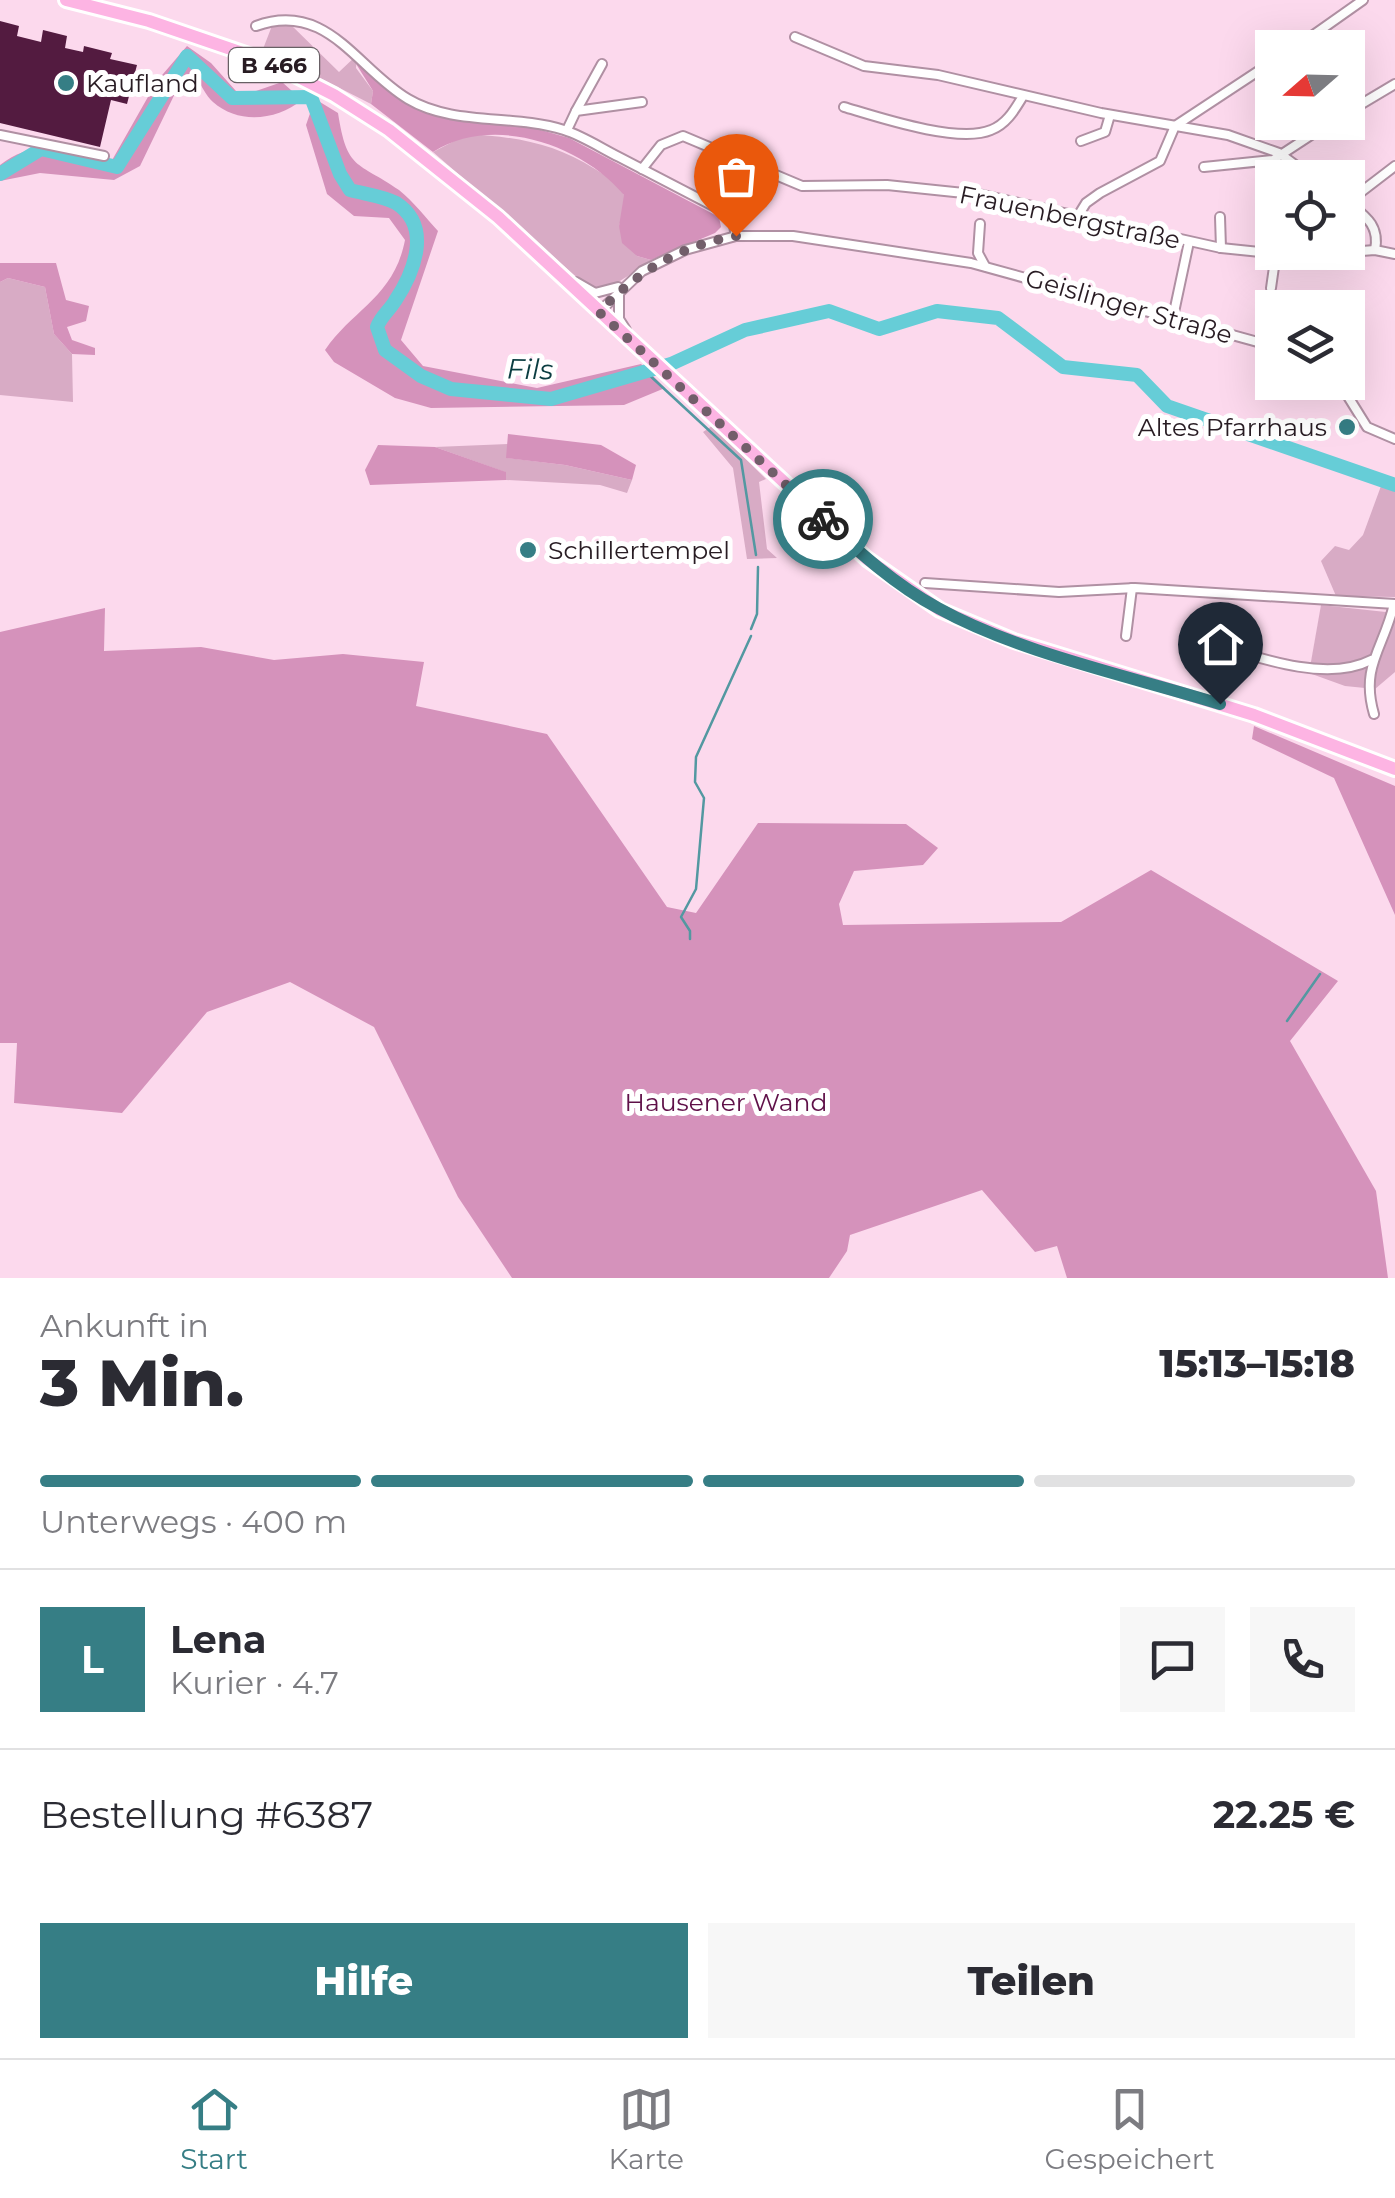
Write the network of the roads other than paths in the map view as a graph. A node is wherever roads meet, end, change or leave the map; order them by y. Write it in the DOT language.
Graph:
graph roads {
  1 [pos="66,0"];
  2 [pos="1363,0"];
  3 [pos="278,8"];
  4 [pos="338,25"];
  5 [pos="256,26"];
  6 [pos="1320,30"];
  7 [pos="795,38"];
  8 [pos="602,64"];
  9 [pos="1255,73"];
  10 [pos="1395,84"];
  11 [pos="1023,96"];
  12 [pos="642,102"];
  13 [pos="1365,102"];
  14 [pos="844,107"];
  15 [pos="576,111"];
  16 [pos="1110,115"];
  17 [pos="1175,126"];
  18 [pos="567,130"];
  19 [pos="0,135"];
  20 [pos="1302,140"];
  21 [pos="1081,142"];
  22 [pos="1280,154"];
  23 [pos="104,156"];
  24 [pos="1288,160"];
  25 [pos="1395,166"];
  26 [pos="1204,167"];
  27 [pos="642,169"];
  28 [pos="1365,189"];
  29 [pos="1365,215"];
  30 [pos="1078,216"];
  31 [pos="1220,217"];
  32 [pos="980,224"];
  33 [pos="736,236"];
  34 [pos="1189,242"];
  35 [pos="1222,248"];
  36 [pos="1375,250"];
  37 [pos="1255,251"];
  38 [pos="1365,251"];
  39 [pos="1395,254"];
  40 [pos="544,259"];
  41 [pos="985,266"];
  42 [pos="1273,270"];
  43 [pos="623,287"];
  44 [pos="1270,288"];
  45 [pos="599,312"];
  46 [pos="1173,318"];
  47 [pos="1255,341"];
  48 [pos="632,343"];
  49 [pos="1348,400"];
  50 [pos="1395,439"];
  51 [pos="925,584"];
  52 [pos="1132,588"];
  53 [pos="1394,604"];
  54 [pos="1126,636"];
  55 [pos="1186,636"];
  56 [pos="1371,660"];
  57 [pos="1374,714"];
  58 [pos="1395,769"];
  1 -- 40 [label="main road, B 466"];
  2 -- 6 [label="street"];
  3 -- 5 [label="street"];
  4 -- 18 [label="street"];
  7 -- 11 [label="street"];
  8 -- 15 [label="street"];
  9 -- 17 [label="street"];
  10 -- 13 [label="street"];
  11 -- 14 [label="street"];
  11 -- 16 [label="street"];
  12 -- 15 [label="street"];
  15 -- 18 [label="street"];
  16 -- 17 [label="street"];
  16 -- 21 [label="street"];
  17 -- 22 [label="street"];
  17 -- 30 [label="street"];
  18 -- 27 [label="street"];
  19 -- 23 [label="street"];
  20 -- 22 [label="street"];
  22 -- 24 [label="street"];
  22 -- 26 [label="street"];
  25 -- 28 [label="street"];
  27 -- 30 [label="street, Frauenbergstraße"];
  27 -- 33 [label="street"];
  29 -- 36 [label="street"];
  30 -- 34 [label="street, Frauenbergstraße"];
  31 -- 35 [label="street, Frauenbergstraße"];
  32 -- 41 [label="street"];
  33 -- 41 [label="street, Geislinger Straße"];
  33 -- 43 [label="street, Geislinger Straße"];
  34 -- 35 [label="street, Frauenbergstraße"];
  34 -- 46 [label="street"];
  35 -- 37 [label="street, Frauenbergstraße"];
  36 -- 38 [label="street, Frauenbergstraße"];
  36 -- 39 [label="street, Frauenbergstraße"];
  40 -- 43 [label="street, Geislinger Straße"];
  40 -- 45 [label="main road, B 466"];
  41 -- 46 [label="street, Geislinger Straße"];
  42 -- 44 [label="street"];
  43 -- 45 [label="street, Geislinger Straße"];
  43 -- 48 [label="street"];
  45 -- 48 [label="main road, B 466"];
  46 -- 47 [label="street, Geislinger Straße"];
  48 -- 58 [label="main road, B 466"];
  49 -- 50 [label="street"];
  51 -- 52 [label="street"];
  52 -- 53 [label="street"];
  52 -- 54 [label="street"];
  53 -- 56 [label="street"];
  55 -- 56 [label="street"];
  56 -- 57 [label="street"];
}
